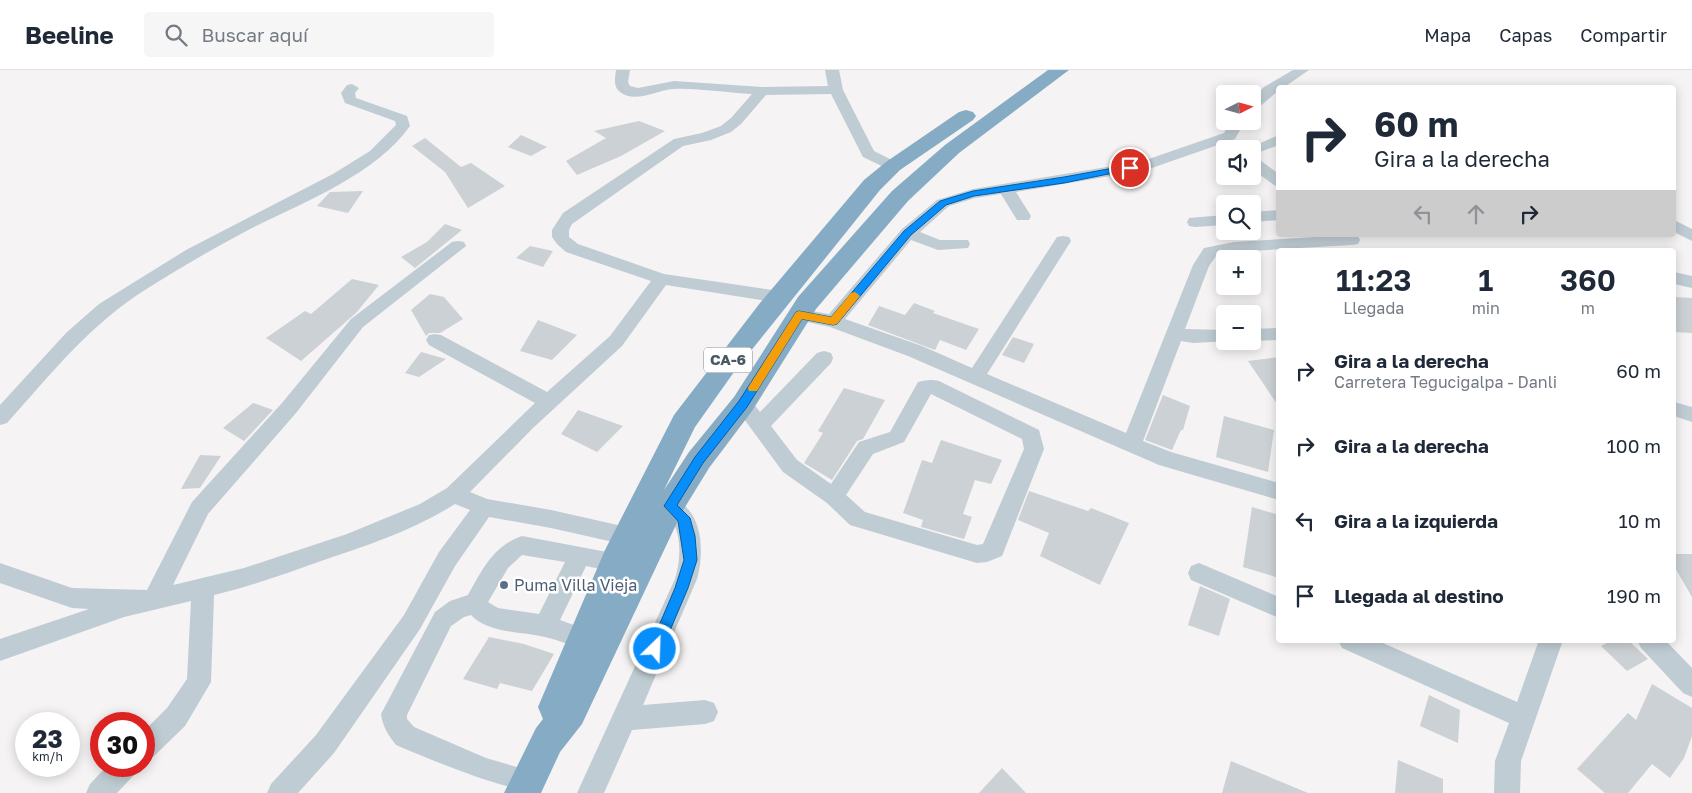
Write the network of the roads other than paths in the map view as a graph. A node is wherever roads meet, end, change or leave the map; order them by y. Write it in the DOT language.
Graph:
graph roads {
  1 [pos="623,70"];
  2 [pos="832,70"];
  3 [pos="1030,70"];
  4 [pos="1060,70"];
  5 [pos="1302,70"];
  6 [pos="1277,85"];
  7 [pos="1276,86"];
  8 [pos="352,88"];
  9 [pos="836,90"];
  10 [pos="762,91"];
  11 [pos="1261,98"];
  12 [pos="1233,130"];
  13 [pos="1230,136"];
  14 [pos="1233,140"];
  15 [pos="1276,140"];
  16 [pos="1261,147"];
  17 [pos="1261,165"];
  18 [pos="893,166"];
  19 [pos="1261,168"];
  20 [pos="1276,168"];
  21 [pos="922,177"];
  22 [pos="1276,180"];
  23 [pos="872,185"];
  24 [pos="1006,189"];
  25 [pos="900,196"];
  26 [pos="1276,215"];
  27 [pos="1023,216"];
  28 [pos="1261,216"];
  29 [pos="1216,221"];
  30 [pos="1196,222"];
  31 [pos="1676,226"];
  32 [pos="908,233"];
  33 [pos="1692,236"];
  34 [pos="1063,241"];
  35 [pos="1354,242"];
  36 [pos="962,244"];
  37 [pos="458,246"];
  38 [pos="1676,278"];
  39 [pos="662,279"];
  40 [pos="1692,282"];
  41 [pos="779,297"];
  42 [pos="799,315"];
  43 [pos="833,321"];
  44 [pos="1175,334"];
  45 [pos="1276,334"];
  46 [pos="1261,335"];
  47 [pos="1216,336"];
  48 [pos="435,340"];
  49 [pos="824,358"];
  50 [pos="975,378"];
  51 [pos="708,390"];
  52 [pos="549,402"];
  53 [pos="743,404"];
  54 [pos="1676,410"];
  55 [pos="1692,415"];
  56 [pos="0,418"];
  57 [pos="683,424"];
  58 [pos="760,425"];
  59 [pos="716,440"];
  60 [pos="1132,444"];
  61 [pos="1276,491"];
  62 [pos="454,494"];
  63 [pos="834,497"];
  64 [pos="670,506"];
  65 [pos="484,507"];
  66 [pos="628,535"];
  67 [pos="654,543"];
  68 [pos="579,557"];
  69 [pos="615,562"];
  70 [pos="0,573"];
  71 [pos="1199,573"];
  72 [pos="203,588"];
  73 [pos="154,600"];
  74 [pos="475,604"];
  75 [pos="1276,607"];
  76 [pos="545,626"];
  77 [pos="582,639"];
  78 [pos="1357,643"];
  79 [pos="1550,643"];
  80 [pos="1653,643"];
  81 [pos="0,650"];
  82 [pos="1692,685"];
  83 [pos="705,712"];
  84 [pos="625,717"];
  85 [pos="1523,717"];
  86 [pos="155,737"];
  87 [pos="548,740"];
  88 [pos="114,777"];
  89 [pos="525,787"];
  90 [pos="99,793"];
  91 [pos="280,793"];
  92 [pos="590,793"];
  93 [pos="1507,793"];
  1 -- 10 [label="street"];
  2 -- 9 [label="street"];
  3 -- 18 [label="highway, CA-6"];
  4 -- 21 [label="highway, CA-6"];
  5 -- 6 [label="street"];
  7 -- 11 [label="street"];
  8 -- 56 [label="street"];
  9 -- 10 [label="street"];
  9 -- 18 [label="street"];
  10 -- 39 [label="street"];
  12 -- 13 [label="street"];
  13 -- 14 [label="street"];
  13 -- 24 [label="street"];
  15 -- 16 [label="street"];
  17 -- 20 [label="street"];
  18 -- 21 [label="highway"];
  18 -- 23 [label="highway, CA-6"];
  19 -- 22 [label="street"];
  21 -- 25 [label="highway, CA-6"];
  23 -- 25 [label="highway"];
  23 -- 41 [label="highway, CA-6"];
  24 -- 27 [label="street"];
  24 -- 32 [label="street"];
  25 -- 42 [label="highway, CA-6"];
  26 -- 28 [label="street"];
  29 -- 30 [label="street"];
  31 -- 33 [label="street"];
  32 -- 36 [label="street"];
  32 -- 43 [label="street"];
  34 -- 50 [label="street"];
  35 -- 44 [label="street"];
  37 -- 73 [label="street"];
  38 -- 40 [label="street"];
  39 -- 41 [label="street"];
  39 -- 52 [label="street"];
  41 -- 51 [label="highway, CA-6"];
  42 -- 43 [label="street"];
  42 -- 53 [label="highway, CA-6"];
  43 -- 50 [label="street"];
  44 -- 47 [label="street"];
  44 -- 60 [label="street"];
  45 -- 46 [label="street"];
  48 -- 52 [label="street"];
  49 -- 58 [label="street"];
  50 -- 60 [label="street"];
  51 -- 53 [label="highway"];
  51 -- 57 [label="highway, CA-6"];
  52 -- 62 [label="street"];
  53 -- 58 [label="street"];
  53 -- 59 [label="highway, CA-6"];
  54 -- 55 [label="street"];
  57 -- 59 [label="highway"];
  57 -- 66 [label="highway, CA-6"];
  58 -- 63 [label="street"];
  59 -- 64 [label="highway, CA-6"];
  60 -- 61 [label="street"];
  62 -- 65 [label="street"];
  62 -- 72 [label="street"];
  63 -- 63 [label="street"];
  64 -- 67 [label="highway, CA-6"];
  64 -- 84 [label="street"];
  65 -- 66 [label="street"];
  65 -- 91 [label="street"];
  66 -- 67 [label="street"];
  66 -- 69 [label="highway, CA-6"];
  67 -- 87 [label="highway, CA-6"];
  68 -- 69 [label="street"];
  68 -- 74 [label="street"];
  68 -- 76 [label="street"];
  69 -- 77 [label="highway, CA-6"];
  70 -- 73 [label="street"];
  71 -- 75 [label="street"];
  72 -- 73 [label="street"];
  72 -- 86 [label="street"];
  73 -- 81 [label="street"];
  74 -- 76 [label="street"];
  74 -- 89 [label="street"];
  76 -- 77 [label="street"];
  77 -- 87 [label="highway, CA-6"];
  78 -- 85 [label="street"];
  79 -- 85 [label="street"];
  80 -- 82 [label="street"];
  83 -- 84 [label="street"];
  84 -- 92 [label="street"];
  85 -- 93 [label="street"];
  87 -- 89 [label="highway, CA-6"];
  88 -- 90 [label="street"];
}
